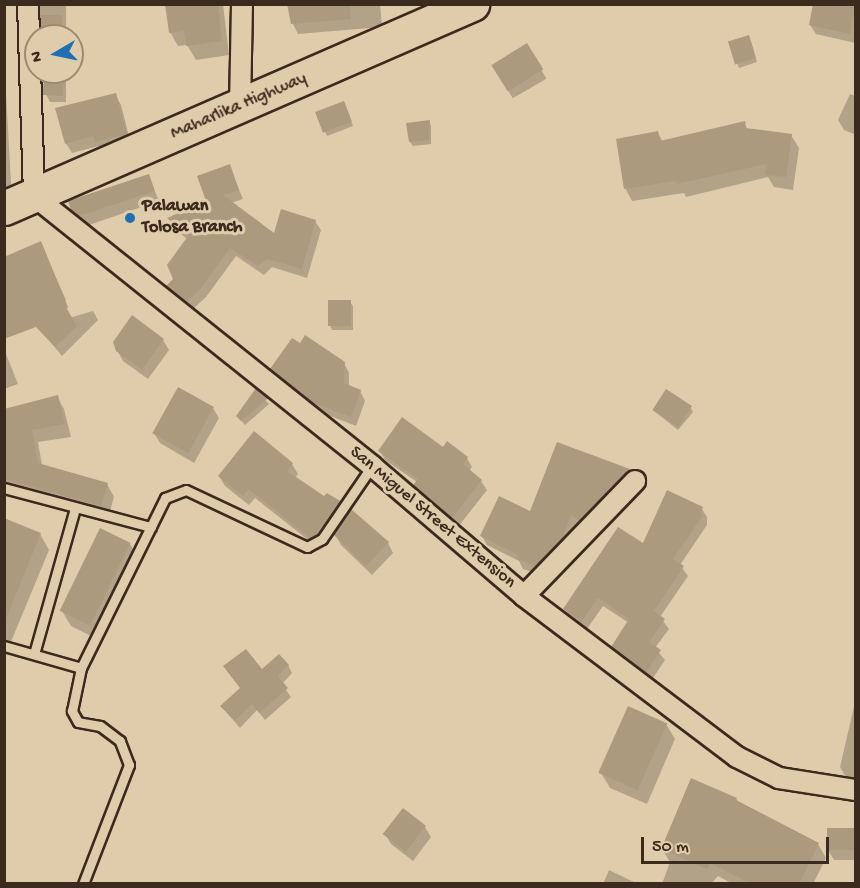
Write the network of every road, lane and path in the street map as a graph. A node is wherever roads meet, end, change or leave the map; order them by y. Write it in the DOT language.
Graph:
graph roads {
  1 [pos="28,4"];
  2 [pos="242,4"];
  3 [pos="457,8"];
  4 [pos="240,108"];
  5 [pos="34,196"];
  6 [pos="4,208"];
  7 [pos="372,466"];
  8 [pos="635,481"];
  9 [pos="4,488"];
  10 [pos="75,508"];
  11 [pos="151,527"];
  12 [pos="524,596"];
  13 [pos="4,646"];
  14 [pos="34,654"];
  15 [pos="81,668"];
  16 [pos="855,790"];
  17 [pos="83,884"];
  1 -- 5 [label="street"];
  2 -- 4 [label="street"];
  3 -- 4 [label="highway, Maharlika Highway"];
  4 -- 5 [label="highway, Maharlika Highway"];
  5 -- 6 [label="highway, Maharlika Highway"];
  5 -- 7 [label="street, San Miguel Street Extension"];
  7 -- 11 [label="lane"];
  7 -- 12 [label="street, San Miguel Street Extension"];
  8 -- 12 [label="street"];
  9 -- 10 [label="lane"];
  10 -- 11 [label="lane"];
  10 -- 14 [label="lane"];
  11 -- 15 [label="lane"];
  12 -- 16 [label="street, San Miguel Street Extension"];
  13 -- 14 [label="lane"];
  14 -- 15 [label="lane"];
  15 -- 17 [label="lane"];
}
